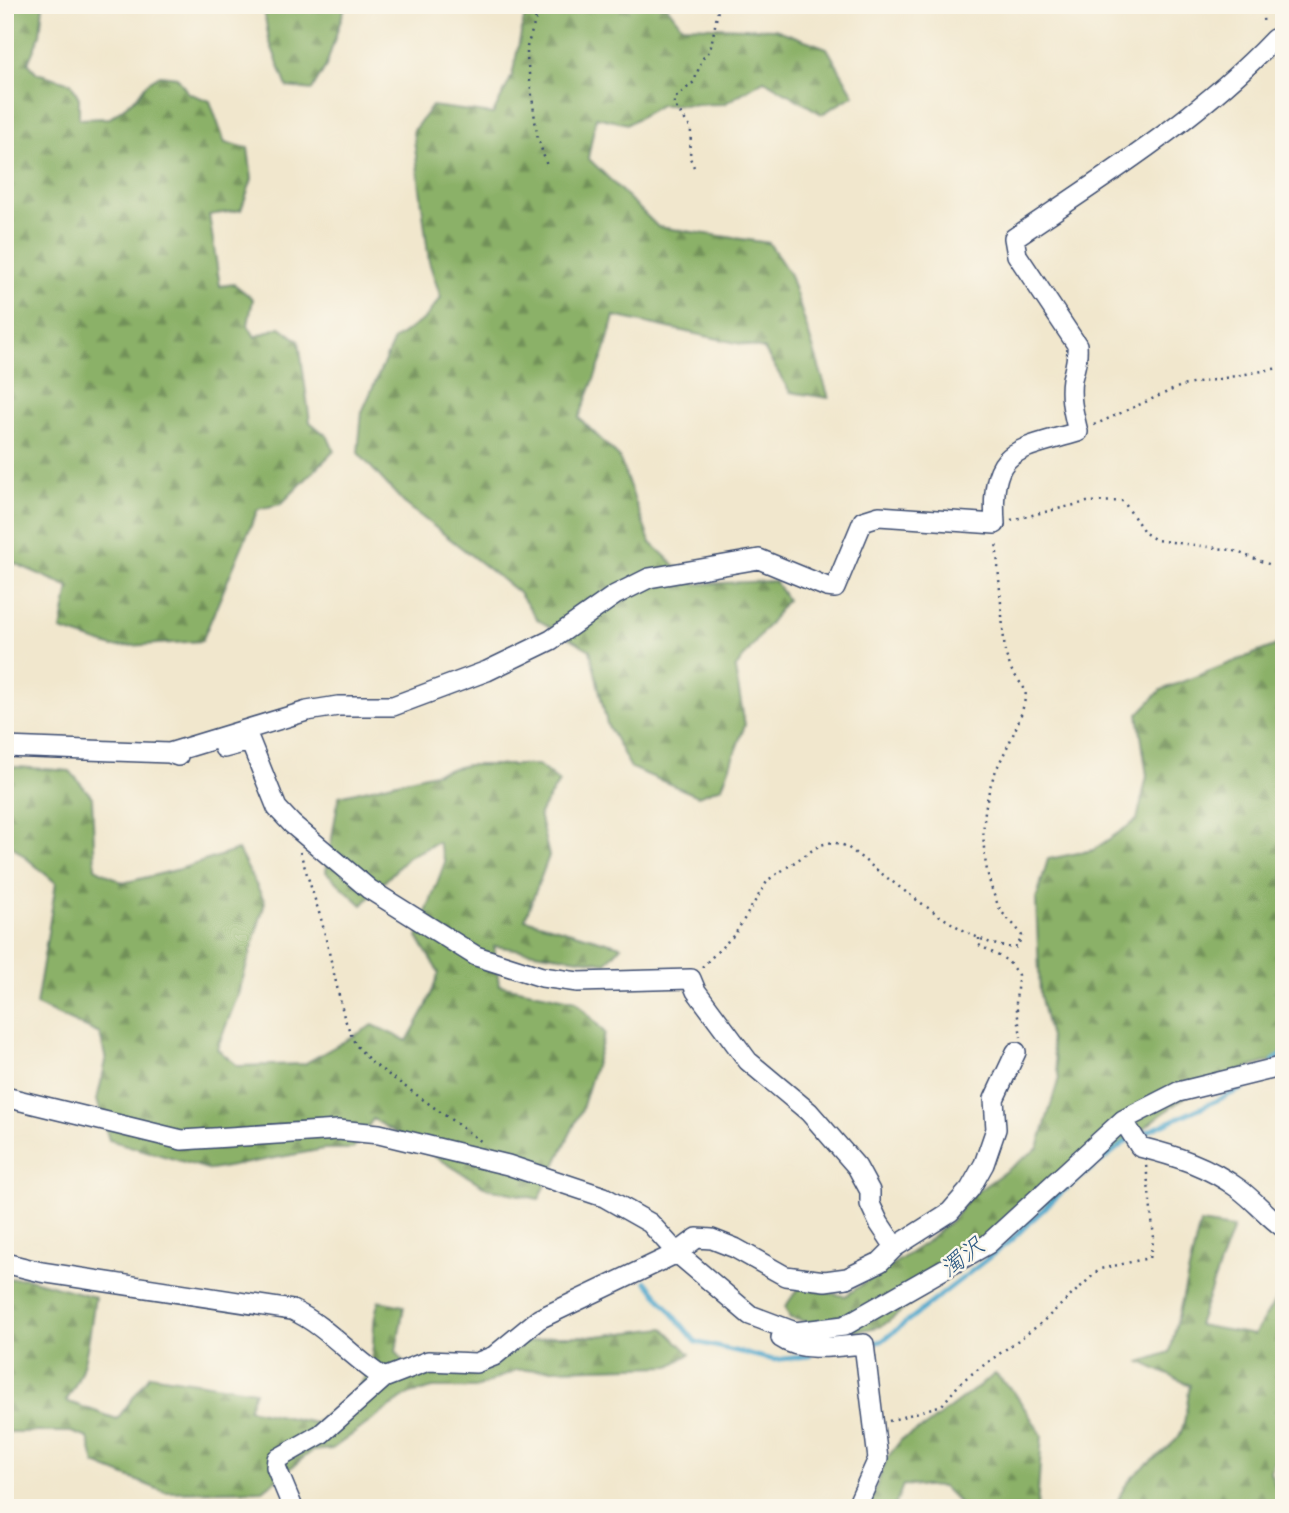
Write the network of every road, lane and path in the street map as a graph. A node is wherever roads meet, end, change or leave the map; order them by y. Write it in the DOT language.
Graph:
graph roads {
  1 [pos="540,5"];
  2 [pos="719,5"];
  3 [pos="1261,5"];
  4 [pos="1279,43"];
  5 [pos="547,166"];
  6 [pos="694,167"];
  7 [pos="1284,367"];
  8 [pos="1078,432"];
  9 [pos="995,524"];
  10 [pos="1284,570"];
  11 [pos="5,747"];
  12 [pos="169,753"];
  13 [pos="292,824"];
  14 [pos="979,938"];
  15 [pos="691,979"];
  16 [pos="1016,1052"];
  17 [pos="1284,1066"];
  18 [pos="5,1097"];
  19 [pos="1123,1119"];
  20 [pos="489,1146"];
  21 [pos="1142,1147"];
  22 [pos="1284,1228"];
  23 [pos="895,1247"];
  24 [pos="677,1253"];
  25 [pos="5,1263"];
  26 [pos="765,1322"];
  27 [pos="384,1378"];
  28 [pos="874,1426"];
  29 [pos="293,1508"];
  30 [pos="856,1508"];
  1 -- 5 [label="path"];
  2 -- 6 [label="path"];
  3 -- 4 [label="path"];
  4 -- 8 [label="street"];
  7 -- 8 [label="path"];
  8 -- 9 [label="street"];
  9 -- 10 [label="path"];
  9 -- 12 [label="street"];
  9 -- 14 [label="path"];
  11 -- 12 [label="street"];
  12 -- 13 [label="street"];
  13 -- 15 [label="street"];
  13 -- 20 [label="path"];
  14 -- 15 [label="path"];
  14 -- 16 [label="path"];
  15 -- 23 [label="street"];
  16 -- 23 [label="street"];
  17 -- 19 [label="street"];
  18 -- 24 [label="street"];
  19 -- 21 [label="street"];
  19 -- 26 [label="street"];
  21 -- 22 [label="street"];
  21 -- 28 [label="path"];
  23 -- 24 [label="street"];
  24 -- 26 [label="street"];
  24 -- 27 [label="street"];
  25 -- 27 [label="street"];
  26 -- 28 [label="street"];
  27 -- 29 [label="street"];
  28 -- 30 [label="street"];
}
